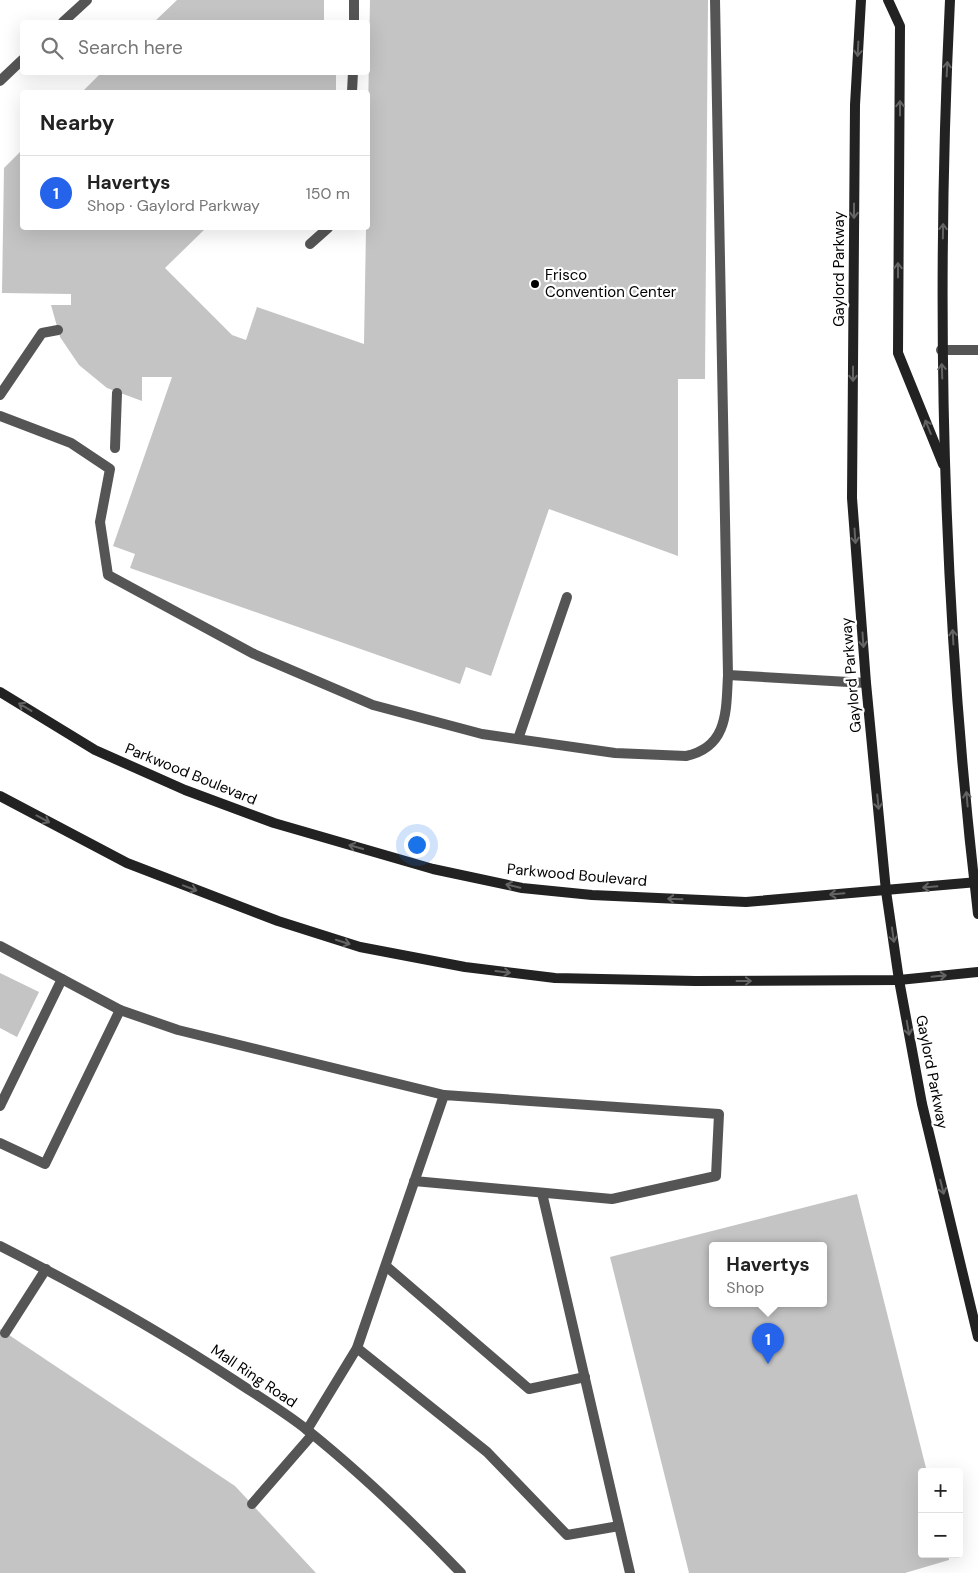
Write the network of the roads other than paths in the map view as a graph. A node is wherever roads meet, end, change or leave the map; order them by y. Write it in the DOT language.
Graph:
graph roads {
  1 [pos="87,0"];
  2 [pos="354,0"];
  3 [pos="715,0"];
  4 [pos="861,0"];
  5 [pos="888,0"];
  6 [pos="950,0"];
  7 [pos="65,20"];
  8 [pos="354,20"];
  9 [pos="20,62"];
  10 [pos="353,75"];
  11 [pos="0,81"];
  12 [pos="352,90"];
  13 [pos="326,230"];
  14 [pos="310,244"];
  15 [pos="58,330"];
  16 [pos="941,350"];
  17 [pos="978,350"];
  18 [pos="118,393"];
  19 [pos="0,395"];
  20 [pos="0,416"];
  21 [pos="115,448"];
  22 [pos="946,472"];
  23 [pos="567,598"];
  24 [pos="728,675"];
  25 [pos="866,683"];
  26 [pos="0,692"];
  27 [pos="518,739"];
  28 [pos="0,796"];
  29 [pos="976,883"];
  30 [pos="886,890"];
  31 [pos="978,914"];
  32 [pos="0,946"];
  33 [pos="978,972"];
  34 [pos="62,979"];
  35 [pos="899,980"];
  36 [pos="120,1010"];
  37 [pos="444,1095"];
  38 [pos="0,1106"];
  39 [pos="0,1143"];
  40 [pos="414,1181"];
  41 [pos="542,1193"];
  42 [pos="0,1246"];
  43 [pos="386,1266"];
  44 [pos="46,1269"];
  45 [pos="5,1333"];
  46 [pos="978,1337"];
  47 [pos="357,1348"];
  48 [pos="585,1378"];
  49 [pos="309,1432"];
  50 [pos="252,1504"];
  51 [pos="619,1526"];
  52 [pos="462,1573"];
  53 [pos="630,1573"];
  1 -- 7 [label="street"];
  2 -- 8 [label="street"];
  3 -- 24 [label="street"];
  4 -- 25 [label="street, Gaylord Parkway, one-way"];
  22 -- 5 [label="street, one-way"];
  16 -- 6 [label="street, one-way"];
  9 -- 11 [label="street"];
  10 -- 12 [label="street"];
  13 -- 14 [label="street"];
  15 -- 19 [label="street"];
  16 -- 17 [label="street"];
  22 -- 16 [label="street, one-way"];
  18 -- 21 [label="street"];
  20 -- 27 [label="street"];
  29 -- 22 [label="street, one-way"];
  23 -- 27 [label="street"];
  24 -- 25 [label="street"];
  24 -- 27 [label="street"];
  25 -- 30 [label="street, Gaylord Parkway, one-way"];
  30 -- 26 [label="street, Parkwood Boulevard, one-way"];
  28 -- 35 [label="street, one-way"];
  29 -- 30 [label="street, Parkwood Boulevard, one-way"];
  29 -- 31 [label="street"];
  30 -- 35 [label="street, Gaylord Parkway, one-way"];
  32 -- 34 [label="street"];
  35 -- 33 [label="street, one-way"];
  34 -- 36 [label="street"];
  34 -- 38 [label="street"];
  35 -- 46 [label="street, Gaylord Parkway, one-way"];
  36 -- 37 [label="street"];
  36 -- 39 [label="street"];
  37 -- 40 [label="street"];
  37 -- 41 [label="street"];
  40 -- 41 [label="street"];
  40 -- 43 [label="street"];
  41 -- 48 [label="street"];
  42 -- 44 [label="street, Mall Ring Road"];
  43 -- 47 [label="street"];
  43 -- 48 [label="street"];
  44 -- 45 [label="street"];
  44 -- 49 [label="street, Mall Ring Road"];
  47 -- 49 [label="street"];
  47 -- 51 [label="street"];
  48 -- 51 [label="street"];
  49 -- 50 [label="street"];
  49 -- 52 [label="street, Mall Ring Road"];
  51 -- 53 [label="street"];
}
